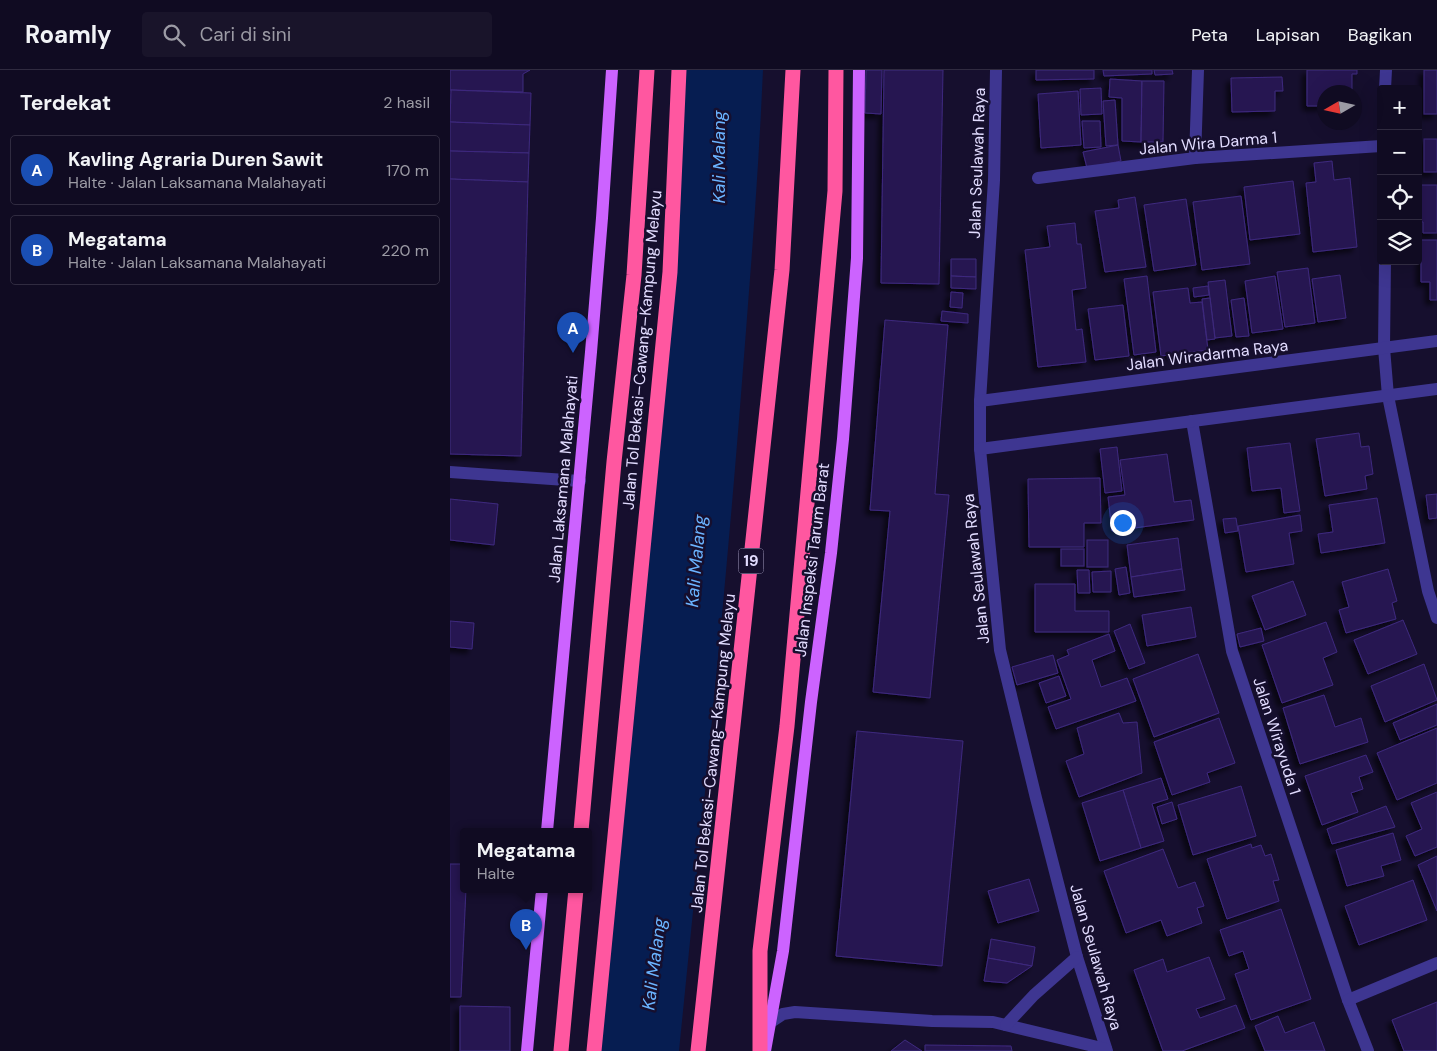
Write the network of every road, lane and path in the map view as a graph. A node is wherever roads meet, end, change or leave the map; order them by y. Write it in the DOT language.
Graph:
graph roads {
  1 [pos="612,70"];
  2 [pos="647,70"];
  3 [pos="679,70"];
  4 [pos="792,70"];
  5 [pos="836,70"];
  6 [pos="859,70"];
  7 [pos="996,70"];
  8 [pos="1198,70"];
  9 [pos="1386,70"];
  10 [pos="1385,85"];
  11 [pos="1377,146"];
  12 [pos="1196,158"];
  13 [pos="1038,178"];
  14 [pos="1385,265"];
  15 [pos="1437,341"];
  16 [pos="1384,348"];
  17 [pos="1437,389"];
  18 [pos="1388,396"];
  19 [pos="980,401"];
  20 [pos="1192,421"];
  21 [pos="980,449"];
  22 [pos="450,472"];
  23 [pos="580,481"];
  24 [pos="1432,590"];
  25 [pos="1437,618"];
  26 [pos="547,828"];
  27 [pos="581,828"];
  28 [pos="542,893"];
  29 [pos="576,893"];
  30 [pos="1077,957"];
  31 [pos="1437,963"];
  32 [pos="1348,1000"];
  33 [pos="771,1022"];
  34 [pos="1006,1024"];
  35 [pos="1107,1050"];
  36 [pos="527,1051"];
  37 [pos="561,1051"];
  38 [pos="594,1051"];
  39 [pos="698,1051"];
  40 [pos="760,1051"];
  41 [pos="765,1051"];
  42 [pos="1368,1051"];
  1 -- 23 [label="main road, Jalan Laksamana Malahayati"];
  2 -- 27 [label="highway"];
  3 -- 38 [label="highway, Jalan Tol Bekasi–Cawang–Kampung Melayu"];
  4 -- 39 [label="highway, Jalan Tol Bekasi–Cawang–Kampung Melayu / 19"];
  5 -- 40 [label="highway"];
  6 -- 33 [label="main road, Jalan Inspeksi Tarum Barat"];
  7 -- 19 [label="street, Jalan Seulawah Raya"];
  8 -- 12 [label="street"];
  9 -- 10 [label="street"];
  11 -- 12 [label="street, Jalan Wira Darma 1"];
  12 -- 13 [label="street, Jalan Wira Darma 1"];
  14 -- 16 [label="street"];
  15 -- 16 [label="street, Jalan Wiradarma Raya"];
  16 -- 18 [label="street"];
  16 -- 19 [label="street, Jalan Wiradarma Raya"];
  17 -- 18 [label="street"];
  18 -- 20 [label="street"];
  18 -- 24 [label="street"];
  19 -- 21 [label="street, Jalan Seulawah Raya"];
  20 -- 21 [label="street"];
  20 -- 32 [label="street, Jalan Wirayuda 1"];
  21 -- 30 [label="street, Jalan Seulawah Raya"];
  22 -- 23 [label="street"];
  23 -- 26 [label="main road, Jalan Laksamana Malahayati"];
  24 -- 25 [label="street"];
  28 -- 36 [label="main road"];
  29 -- 37 [label="highway"];
  30 -- 34 [label="street"];
  30 -- 35 [label="street, Jalan Seulawah Raya"];
  31 -- 32 [label="street"];
  32 -- 42 [label="street, Jalan Wirayuda 1"];
  33 -- 34 [label="street"];
  33 -- 41 [label="main road, Jalan Inspeksi Tarum Barat"];
  34 -- 35 [label="street"];
}
